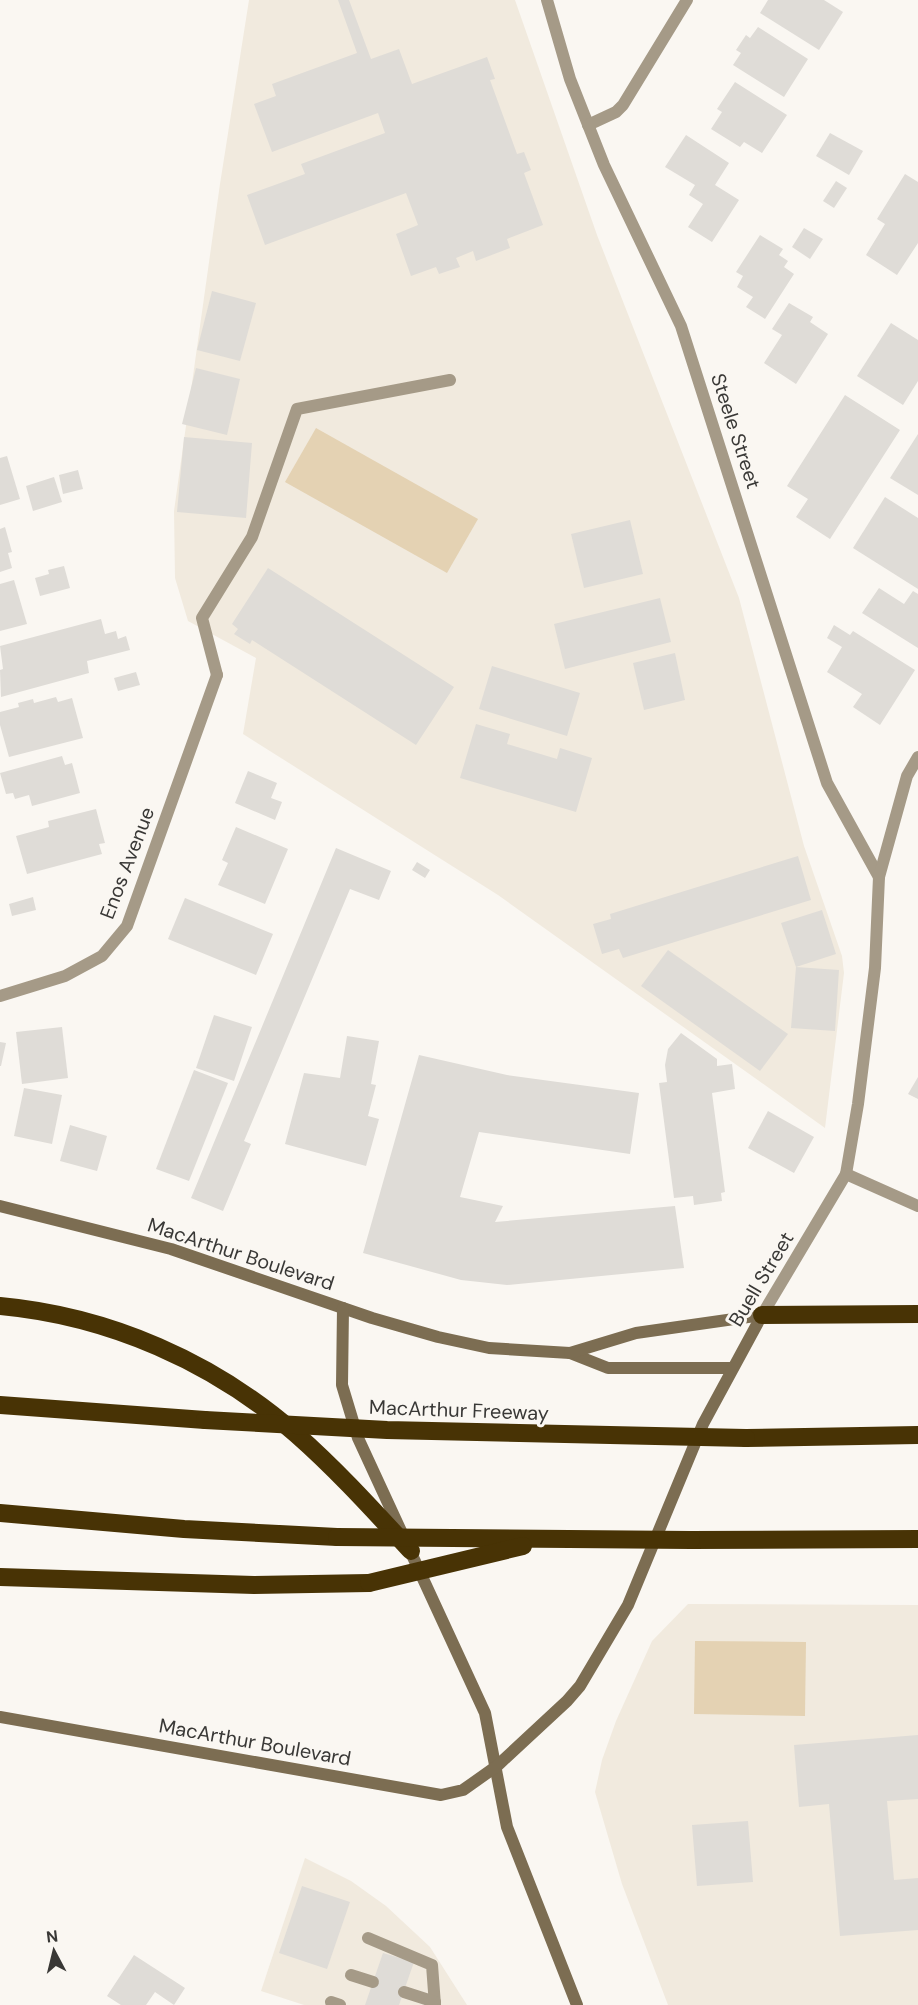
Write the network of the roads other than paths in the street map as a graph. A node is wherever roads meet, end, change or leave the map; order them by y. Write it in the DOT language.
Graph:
graph roads {
  1 [pos="547,0"];
  2 [pos="687,0"];
  3 [pos="588,125"];
  4 [pos="450,381"];
  5 [pos="918,757"];
  6 [pos="879,877"];
  7 [pos="0,996"];
  8 [pos="846,1174"];
  9 [pos="0,1206"];
  10 [pos="918,1206"];
  11 [pos="0,1306"];
  12 [pos="343,1308"];
  13 [pos="918,1314"];
  14 [pos="762,1315"];
  15 [pos="570,1353"];
  16 [pos="730,1368"];
  17 [pos="0,1405"];
  18 [pos="918,1435"];
  19 [pos="0,1513"];
  20 [pos="918,1539"];
  21 [pos="548,1540"];
  22 [pos="411,1551"];
  23 [pos="0,1577"];
  24 [pos="0,1717"];
  25 [pos="497,1766"];
  26 [pos="368,1938"];
  27 [pos="351,1975"];
  28 [pos="373,1982"];
  29 [pos="404,1992"];
  30 [pos="435,2004"];
  31 [pos="577,2005"];
  1 -- 3 [label="street, Steele Street"];
  2 -- 3 [label="street"];
  3 -- 6 [label="street, Steele Street"];
  4 -- 7 [label="street, Enos Avenue"];
  5 -- 6 [label="street, Buell Street"];
  6 -- 8 [label="street, Buell Street"];
  8 -- 10 [label="street"];
  8 -- 14 [label="street, Buell Street"];
  9 -- 12 [label="main road, MacArthur Boulevard"];
  11 -- 22 [label="highway"];
  12 -- 15 [label="main road"];
  12 -- 22 [label="main road, MacArthur Boulevard"];
  13 -- 14 [label="highway"];
  14 -- 15 [label="main road"];
  14 -- 16 [label="main road, Buell Street"];
  15 -- 16 [label="main road"];
  16 -- 25 [label="main road, Buell Street"];
  17 -- 18 [label="highway, MacArthur Freeway, bridge"];
  19 -- 21 [label="highway, bridge"];
  20 -- 21 [label="highway, bridge"];
  21 -- 23 [label="highway, bridge"];
  22 -- 25 [label="main road, MacArthur Boulevard"];
  24 -- 25 [label="main road, MacArthur Boulevard"];
  25 -- 31 [label="main road, MacArthur Boulevard"];
  26 -- 30 [label="street"];
  27 -- 28 [label="street"];
  29 -- 30 [label="street"];
}
